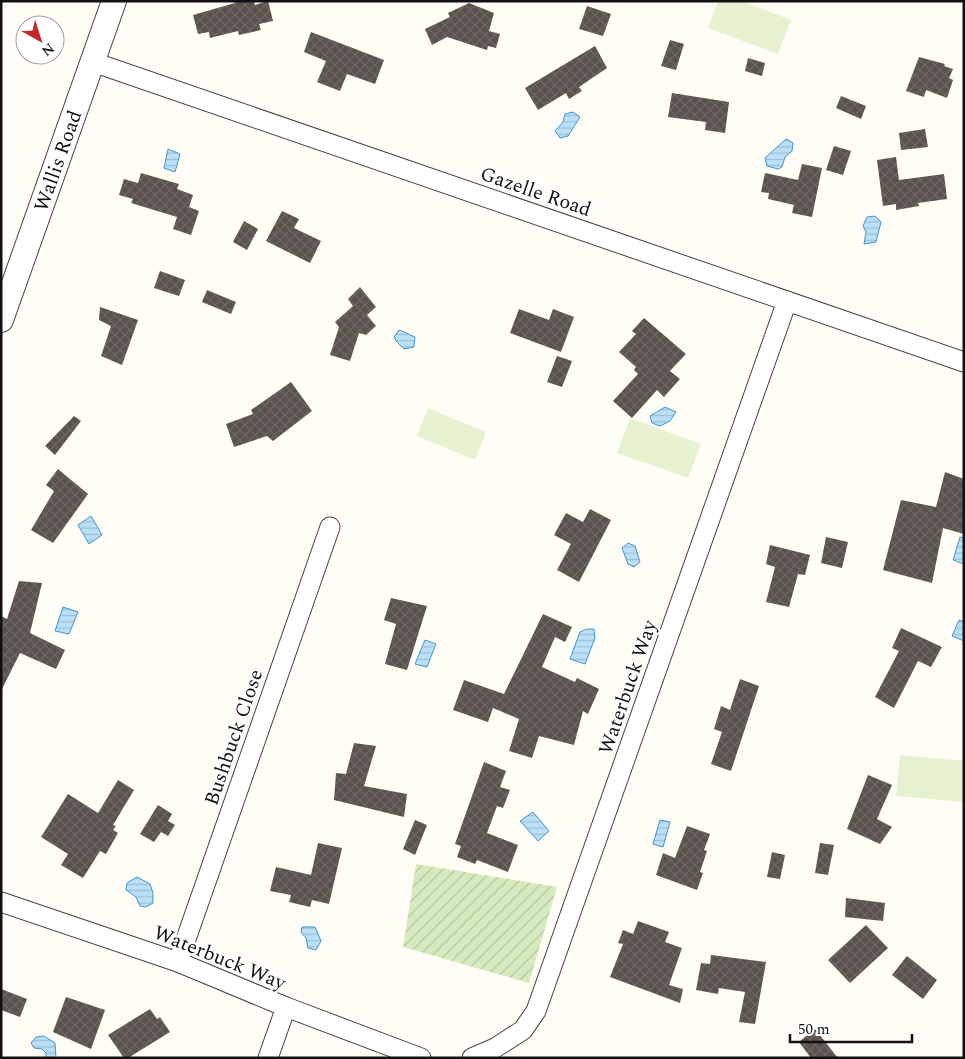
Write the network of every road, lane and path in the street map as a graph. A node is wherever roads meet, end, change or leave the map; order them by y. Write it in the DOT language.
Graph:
graph roads {
  1 [pos="114,1"];
  2 [pos="93,62"];
  3 [pos="787,301"];
  4 [pos="1,320"];
  5 [pos="964,362"];
  6 [pos="330,527"];
  7 [pos="1,902"];
  8 [pos="178,962"];
  9 [pos="286,1007"];
  10 [pos="268,1058"];
  11 [pos="421,1058"];
  12 [pos="472,1058"];
  1 -- 2 [label="street, Wallis Road"];
  2 -- 3 [label="street, Gazelle Road"];
  2 -- 4 [label="street, Wallis Road"];
  3 -- 5 [label="street, Gazelle Road"];
  3 -- 12 [label="street, Waterbuck Way"];
  6 -- 8 [label="street, Bushbuck Close"];
  7 -- 8 [label="street, Waterbuck Way"];
  8 -- 9 [label="street, Waterbuck Way"];
  9 -- 10 [label="street"];
  9 -- 11 [label="street, Waterbuck Way"];
}
